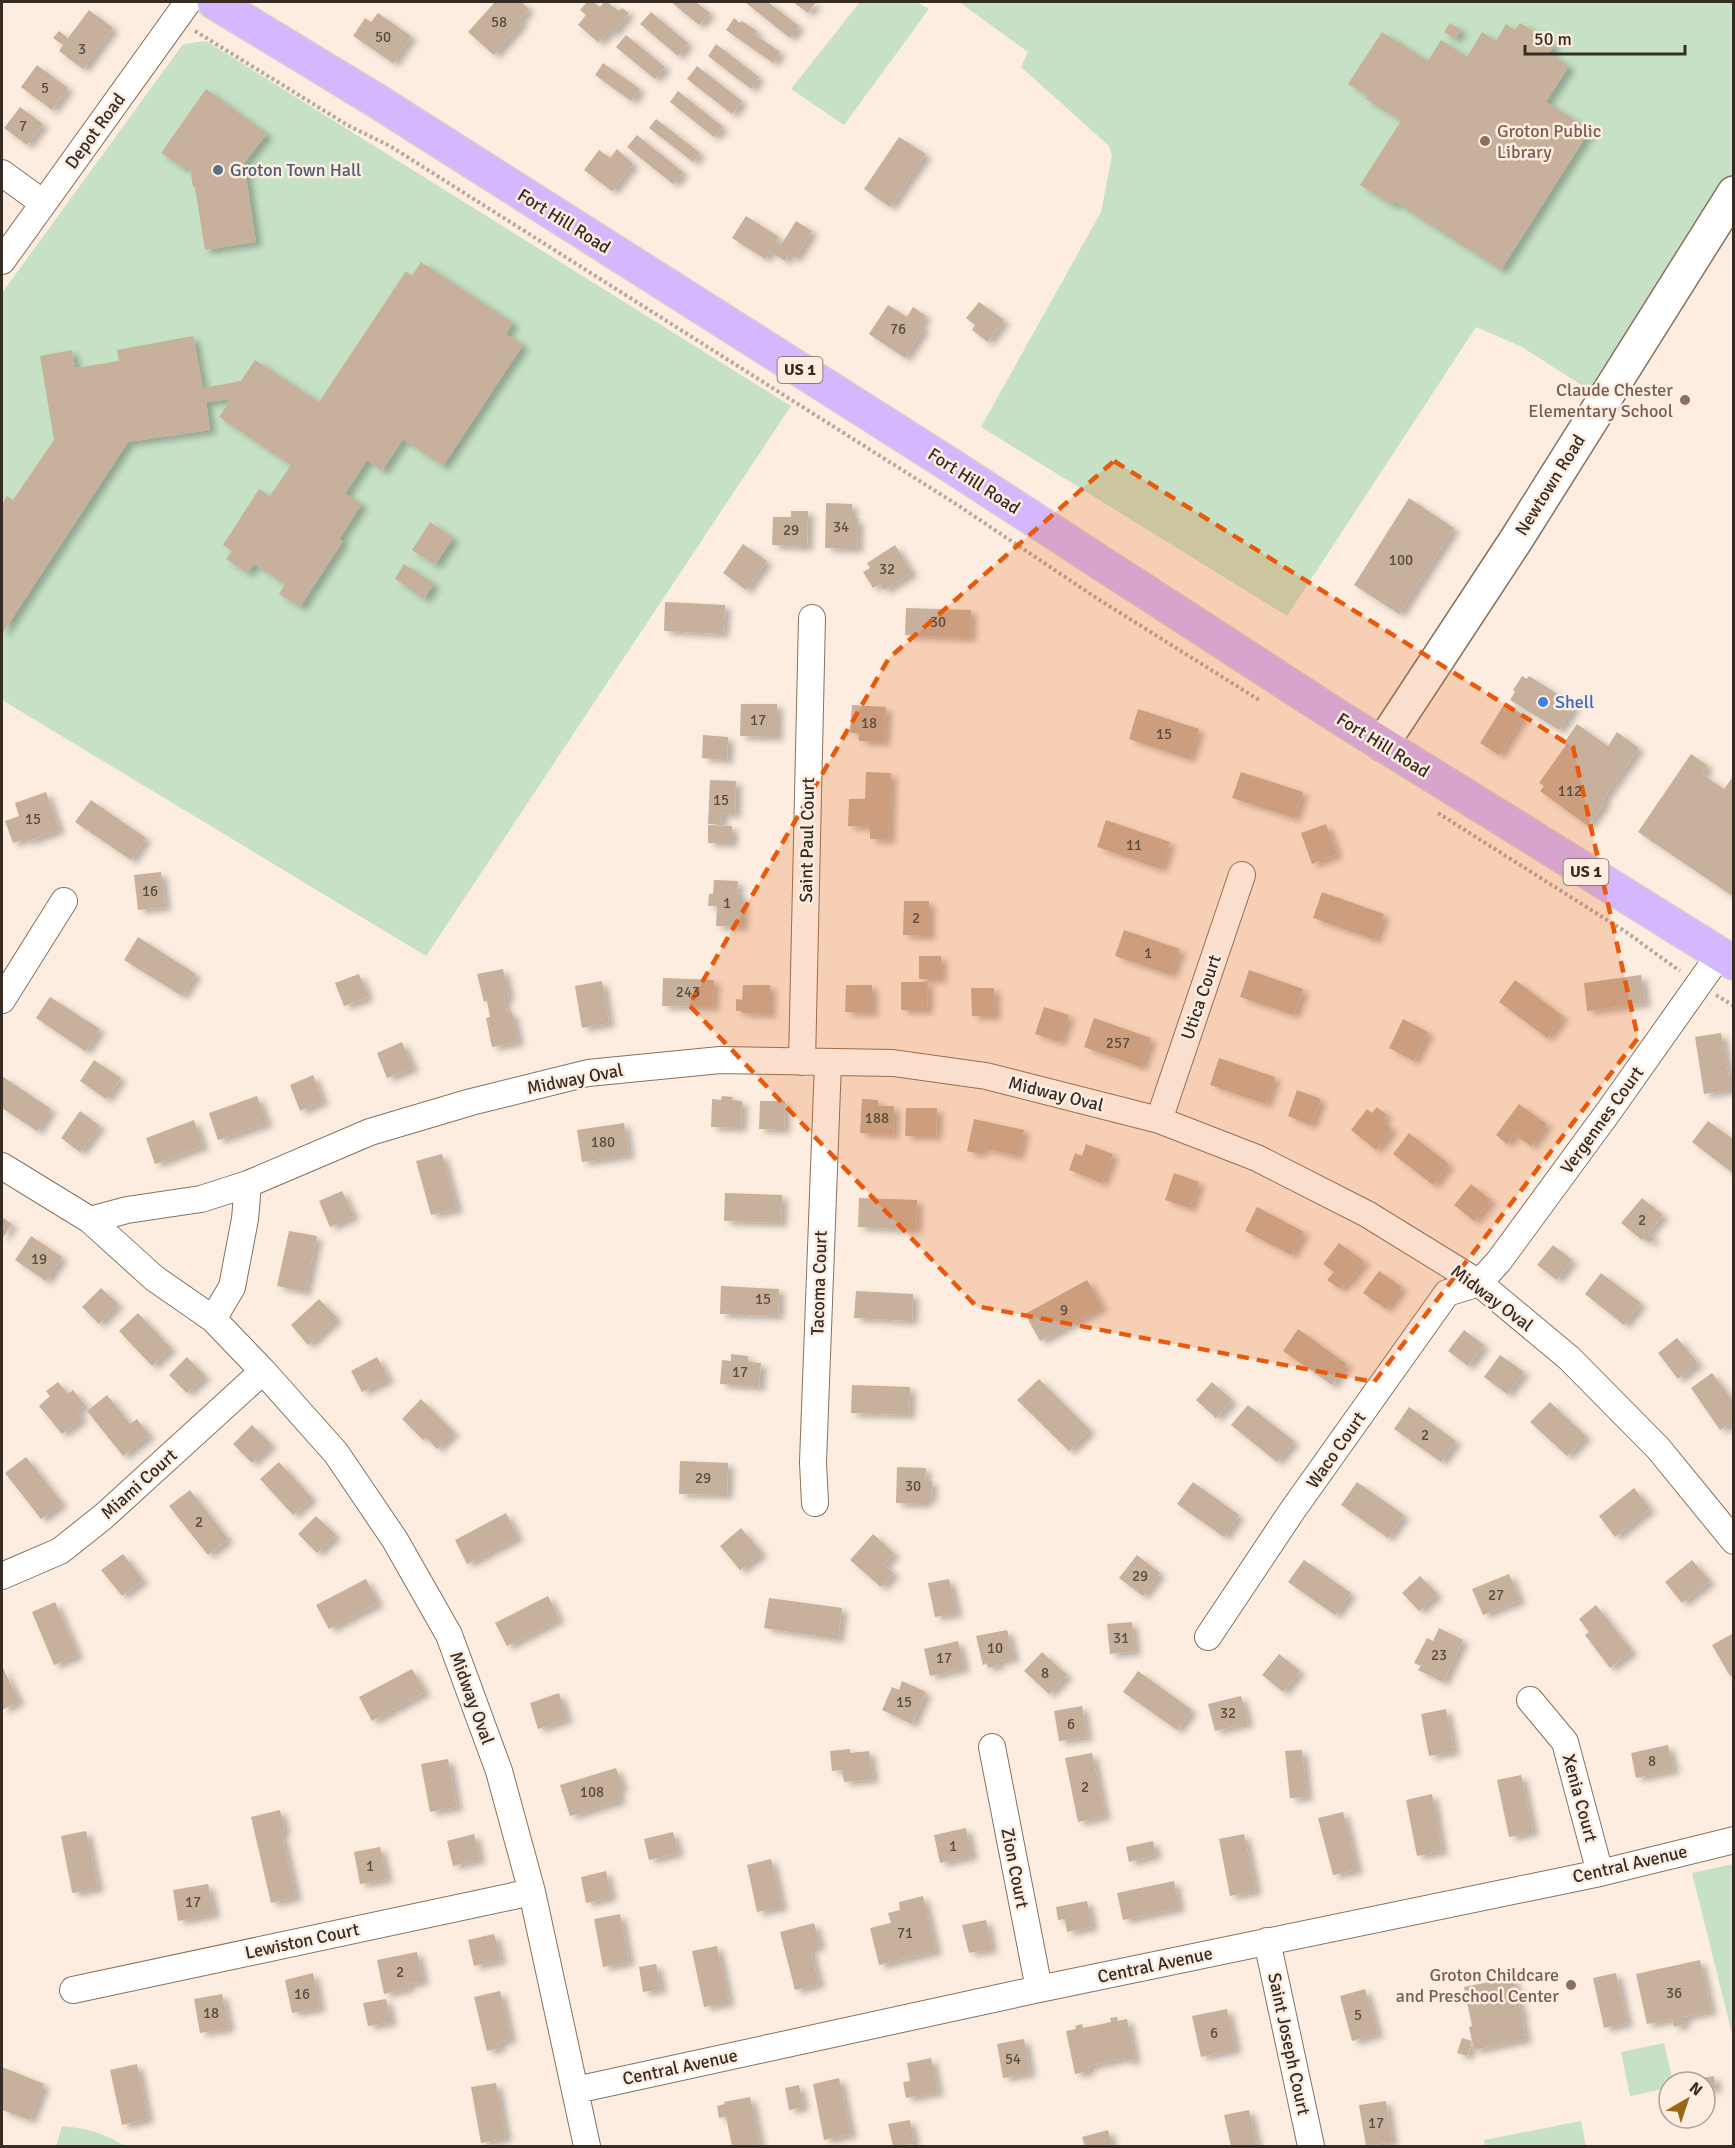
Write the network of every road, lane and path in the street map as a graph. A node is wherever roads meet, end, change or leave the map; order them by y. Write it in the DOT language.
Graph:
graph roads {
  1 [pos="188,2"];
  2 [pos="214,2"];
  3 [pos="195,31"];
  4 [pos="2,173"];
  5 [pos="1734,193"];
  6 [pos="43,203"];
  7 [pos="2,261"];
  8 [pos="812,618"];
  9 [pos="1269,706"];
  10 [pos="1382,744"];
  11 [pos="1438,813"];
  12 [pos="1242,875"];
  13 [pos="64,901"];
  14 [pos="1727,958"];
  15 [pos="1679,970"];
  16 [pos="1718,996"];
  17 [pos="2,1000"];
  18 [pos="1734,1006"];
  19 [pos="802,1062"];
  20 [pos="828,1062"];
  21 [pos="1159,1120"];
  22 [pos="2,1166"];
  23 [pos="248,1184"];
  24 [pos="90,1220"];
  25 [pos="1479,1283"];
  26 [pos="213,1319"];
  27 [pos="263,1371"];
  28 [pos="815,1503"];
  29 [pos="1734,1541"];
  30 [pos="2,1576"];
  31 [pos="1208,1636"];
  32 [pos="1530,1700"];
  33 [pos="992,1746"];
  34 [pos="1734,1840"];
  35 [pos="1600,1872"];
  36 [pos="532,1892"];
  37 [pos="1267,1941"];
  38 [pos="1039,1989"];
  39 [pos="73,1990"];
  40 [pos="576,2090"];
  41 [pos="587,2146"];
  42 [pos="1311,2146"];
  1 -- 6 [label="street, Depot Road"];
  2 -- 10 [label="main road, Fort Hill Road / US 1"];
  3 -- 9 [label="path"];
  4 -- 6 [label="street"];
  5 -- 10 [label="main road, Newtown Road"];
  6 -- 7 [label="street, Depot Road"];
  8 -- 19 [label="street, Saint Paul Court"];
  10 -- 14 [label="main road, Fort Hill Road / US 1"];
  11 -- 15 [label="path"];
  12 -- 21 [label="street, Utica Court"];
  13 -- 17 [label="street"];
  14 -- 25 [label="street, Vergennes Court"];
  16 -- 18 [label="path"];
  19 -- 20 [label="street, Midway Oval"];
  19 -- 23 [label="street, Midway Oval"];
  20 -- 21 [label="street, Midway Oval"];
  20 -- 28 [label="street, Tacoma Court"];
  21 -- 25 [label="street, Midway Oval"];
  22 -- 24 [label="street"];
  23 -- 24 [label="street, Midway Oval"];
  23 -- 26 [label="street"];
  24 -- 26 [label="street, Midway Oval"];
  25 -- 29 [label="street, Midway Oval"];
  25 -- 31 [label="street, Waco Court"];
  26 -- 27 [label="street, Midway Oval"];
  27 -- 30 [label="street, Miami Court"];
  27 -- 36 [label="street, Midway Oval"];
  32 -- 35 [label="street, Xenia Court"];
  33 -- 38 [label="street, Zion Court"];
  34 -- 35 [label="street, Central Avenue"];
  35 -- 37 [label="street, Central Avenue"];
  36 -- 39 [label="street, Lewiston Court"];
  36 -- 40 [label="street, Midway Oval"];
  37 -- 38 [label="street, Central Avenue"];
  37 -- 42 [label="street, Saint Joseph Court"];
  38 -- 40 [label="street, Central Avenue"];
  40 -- 41 [label="street, Midway Oval"];
}
